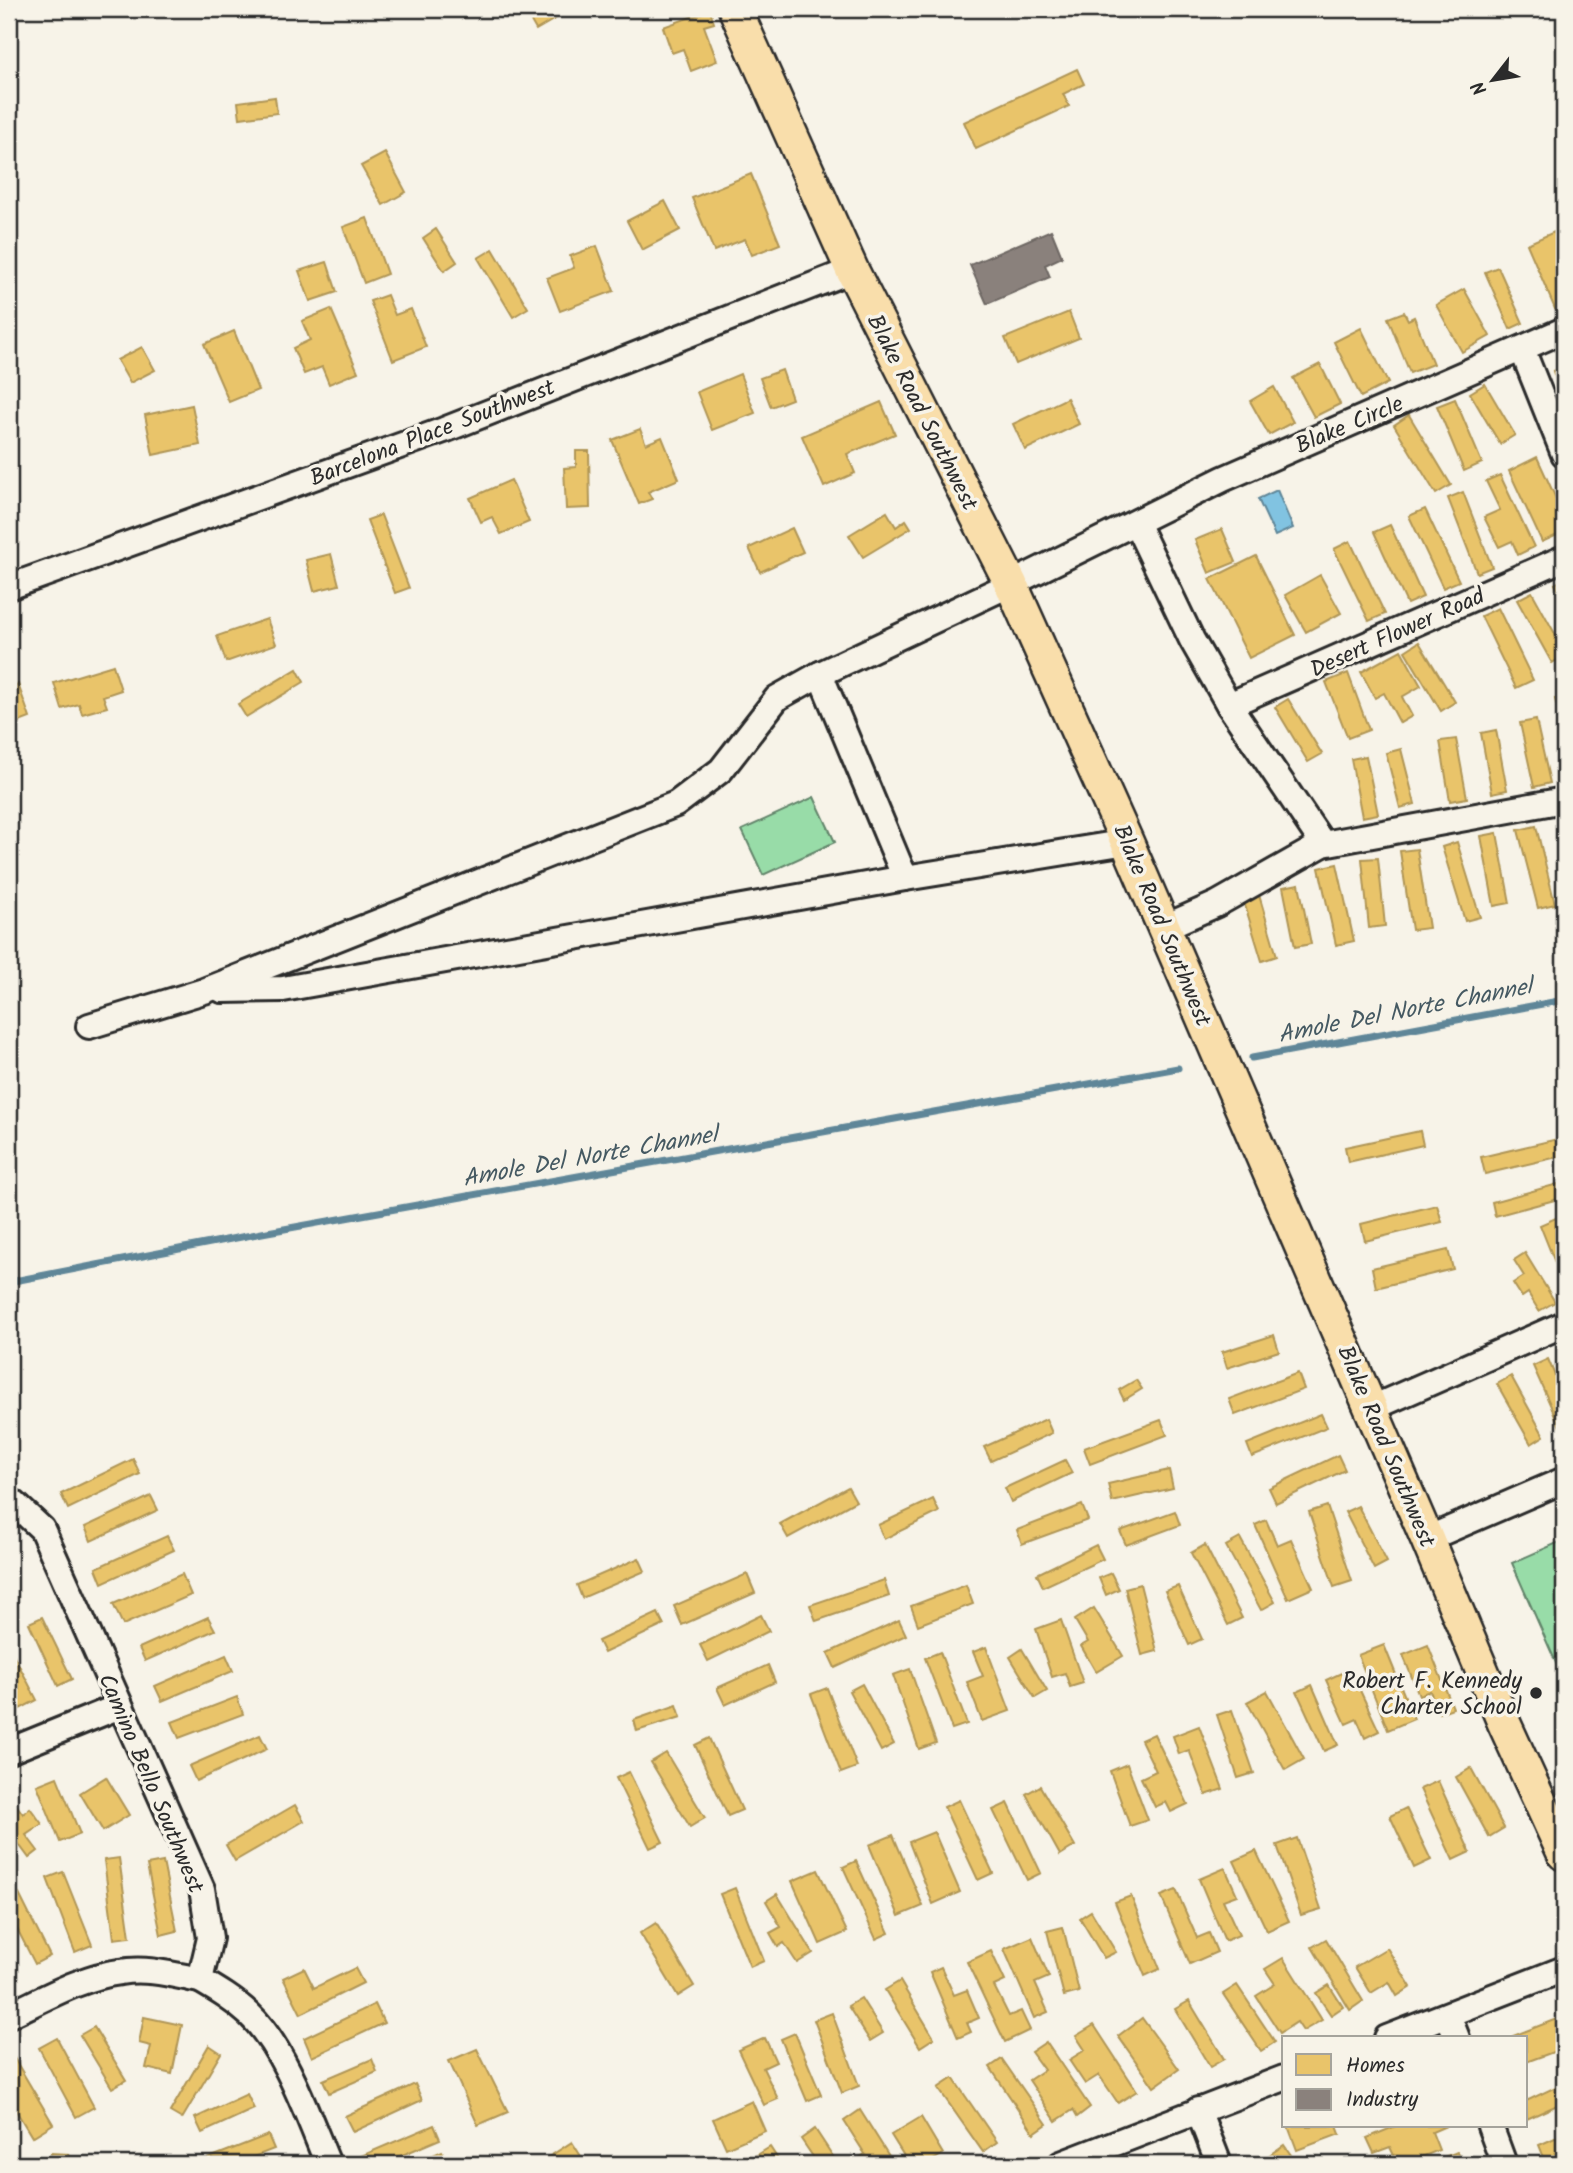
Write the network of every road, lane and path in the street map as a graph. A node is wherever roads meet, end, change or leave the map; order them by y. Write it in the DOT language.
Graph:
graph roads {
  1 [pos="735,9"];
  2 [pos="852,270"];
  3 [pos="1564,330"];
  4 [pos="1522,349"];
  5 [pos="1564,454"];
  6 [pos="1136,523"];
  7 [pos="1564,558"];
  8 [pos="1011,584"];
  9 [pos="9,587"];
  10 [pos="820,674"];
  11 [pos="1229,705"];
  12 [pos="1564,800"];
  13 [pos="1127,842"];
  14 [pos="1323,844"];
  15 [pos="905,878"];
  16 [pos="1165,927"];
  17 [pos="204,991"];
  18 [pos="89,1026"];
  19 [pos="1564,1324"];
  20 [pos="1370,1409"];
  21 [pos="1564,1480"];
  22 [pos="11,1502"];
  23 [pos="1427,1539"];
  24 [pos="120,1706"];
  25 [pos="9,1751"];
  26 [pos="1564,1854"];
  27 [pos="1564,1969"];
  28 [pos="200,1980"];
  29 [pos="9,2015"];
  30 [pos="1448,2015"];
  31 [pos="1392,2036"];
  32 [pos="1456,2036"];
  33 [pos="1282,2079"];
  34 [pos="1198,2110"];
  35 [pos="1491,2128"];
  36 [pos="328,2164"];
  37 [pos="1061,2164"];
  38 [pos="1219,2164"];
  39 [pos="1504,2164"];
  1 -- 2 [label="main road, Blake Road Southwest"];
  2 -- 8 [label="main road, Blake Road Southwest"];
  2 -- 9 [label="street, Barcelona Place Southwest"];
  3 -- 4 [label="street, Blake Circle"];
  4 -- 5 [label="street"];
  4 -- 6 [label="street, Blake Circle"];
  6 -- 8 [label="street, Blake Circle"];
  6 -- 11 [label="street"];
  7 -- 11 [label="street, Desert Flower Road"];
  8 -- 10 [label="street, Blake Circle"];
  8 -- 13 [label="main road, Blake Road Southwest"];
  10 -- 15 [label="street"];
  10 -- 17 [label="street, Blake Circle"];
  11 -- 14 [label="street"];
  12 -- 14 [label="street"];
  13 -- 15 [label="street"];
  13 -- 16 [label="main road, Blake Road Southwest"];
  14 -- 16 [label="street"];
  15 -- 17 [label="street"];
  16 -- 20 [label="main road, Blake Road Southwest"];
  17 -- 18 [label="street"];
  19 -- 20 [label="street"];
  20 -- 23 [label="main road, Blake Road Southwest"];
  21 -- 23 [label="street"];
  22 -- 24 [label="street, Camino Bello Southwest"];
  23 -- 26 [label="main road, Blake Road Southwest"];
  24 -- 25 [label="street"];
  24 -- 28 [label="street, Camino Bello Southwest"];
  27 -- 30 [label="street"];
  28 -- 29 [label="street"];
  28 -- 36 [label="street"];
  30 -- 31 [label="street"];
  30 -- 32 [label="street"];
  33 -- 34 [label="street"];
  34 -- 37 [label="street"];
  34 -- 38 [label="street"];
  35 -- 39 [label="street"];
}
